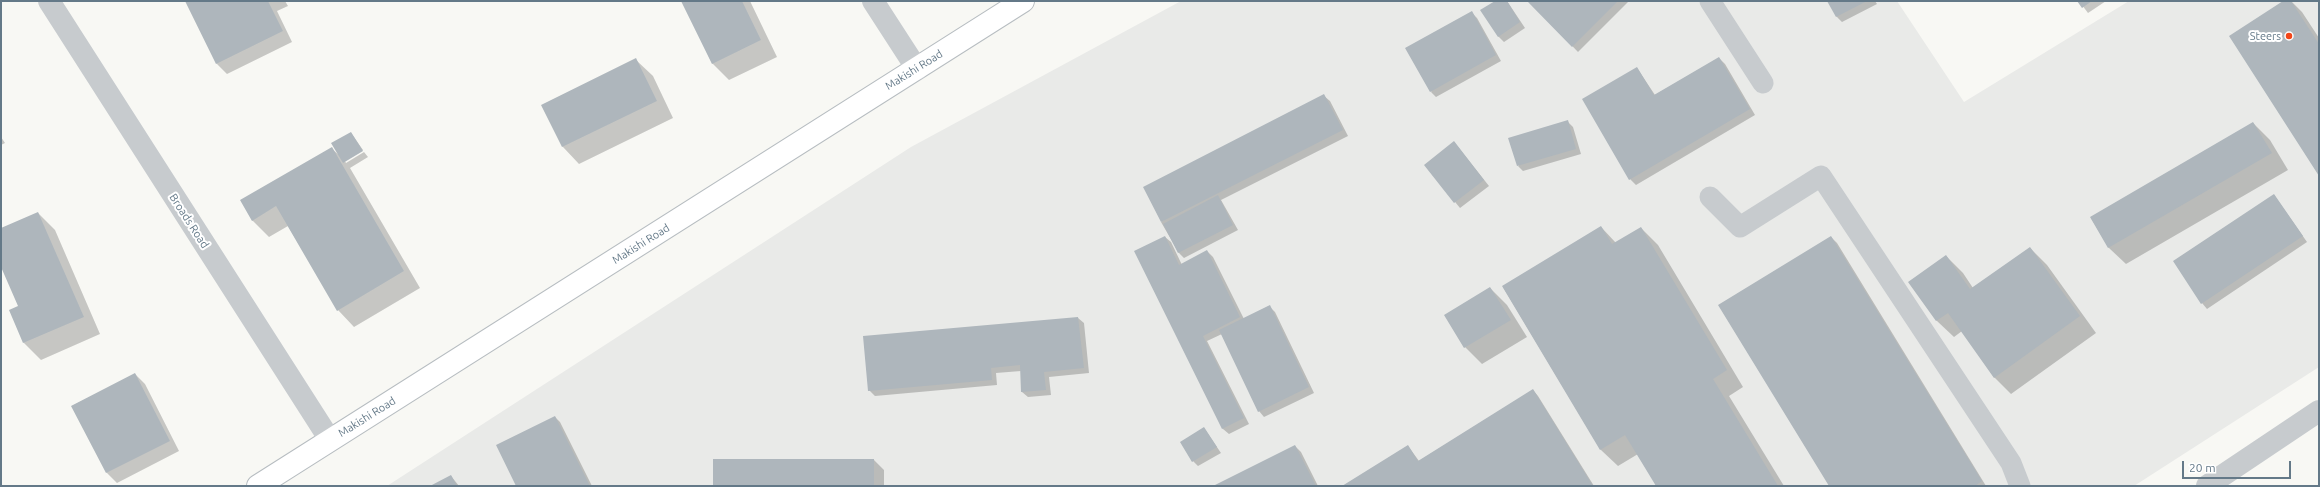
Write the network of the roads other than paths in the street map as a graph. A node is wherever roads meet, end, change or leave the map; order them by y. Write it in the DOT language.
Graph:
graph roads {
  1 [pos="49,1"];
  2 [pos="873,1"];
  3 [pos="1023,1"];
  4 [pos="1710,1"];
  5 [pos="917,69"];
  6 [pos="1763,83"];
  7 [pos="1710,197"];
  8 [pos="2319,411"];
  9 [pos="330,440"];
  10 [pos="258,486"];
  11 [pos="2020,486"];
  12 [pos="2207,486"];
  1 -- 9 [label="street, Broads Road"];
  2 -- 5 [label="street"];
  3 -- 5 [label="main road, Makishi Road"];
  4 -- 6 [label="lane"];
  5 -- 9 [label="main road, Makishi Road"];
  7 -- 11 [label="lane"];
  8 -- 12 [label="street"];
  9 -- 10 [label="main road, Makishi Road"];
}
